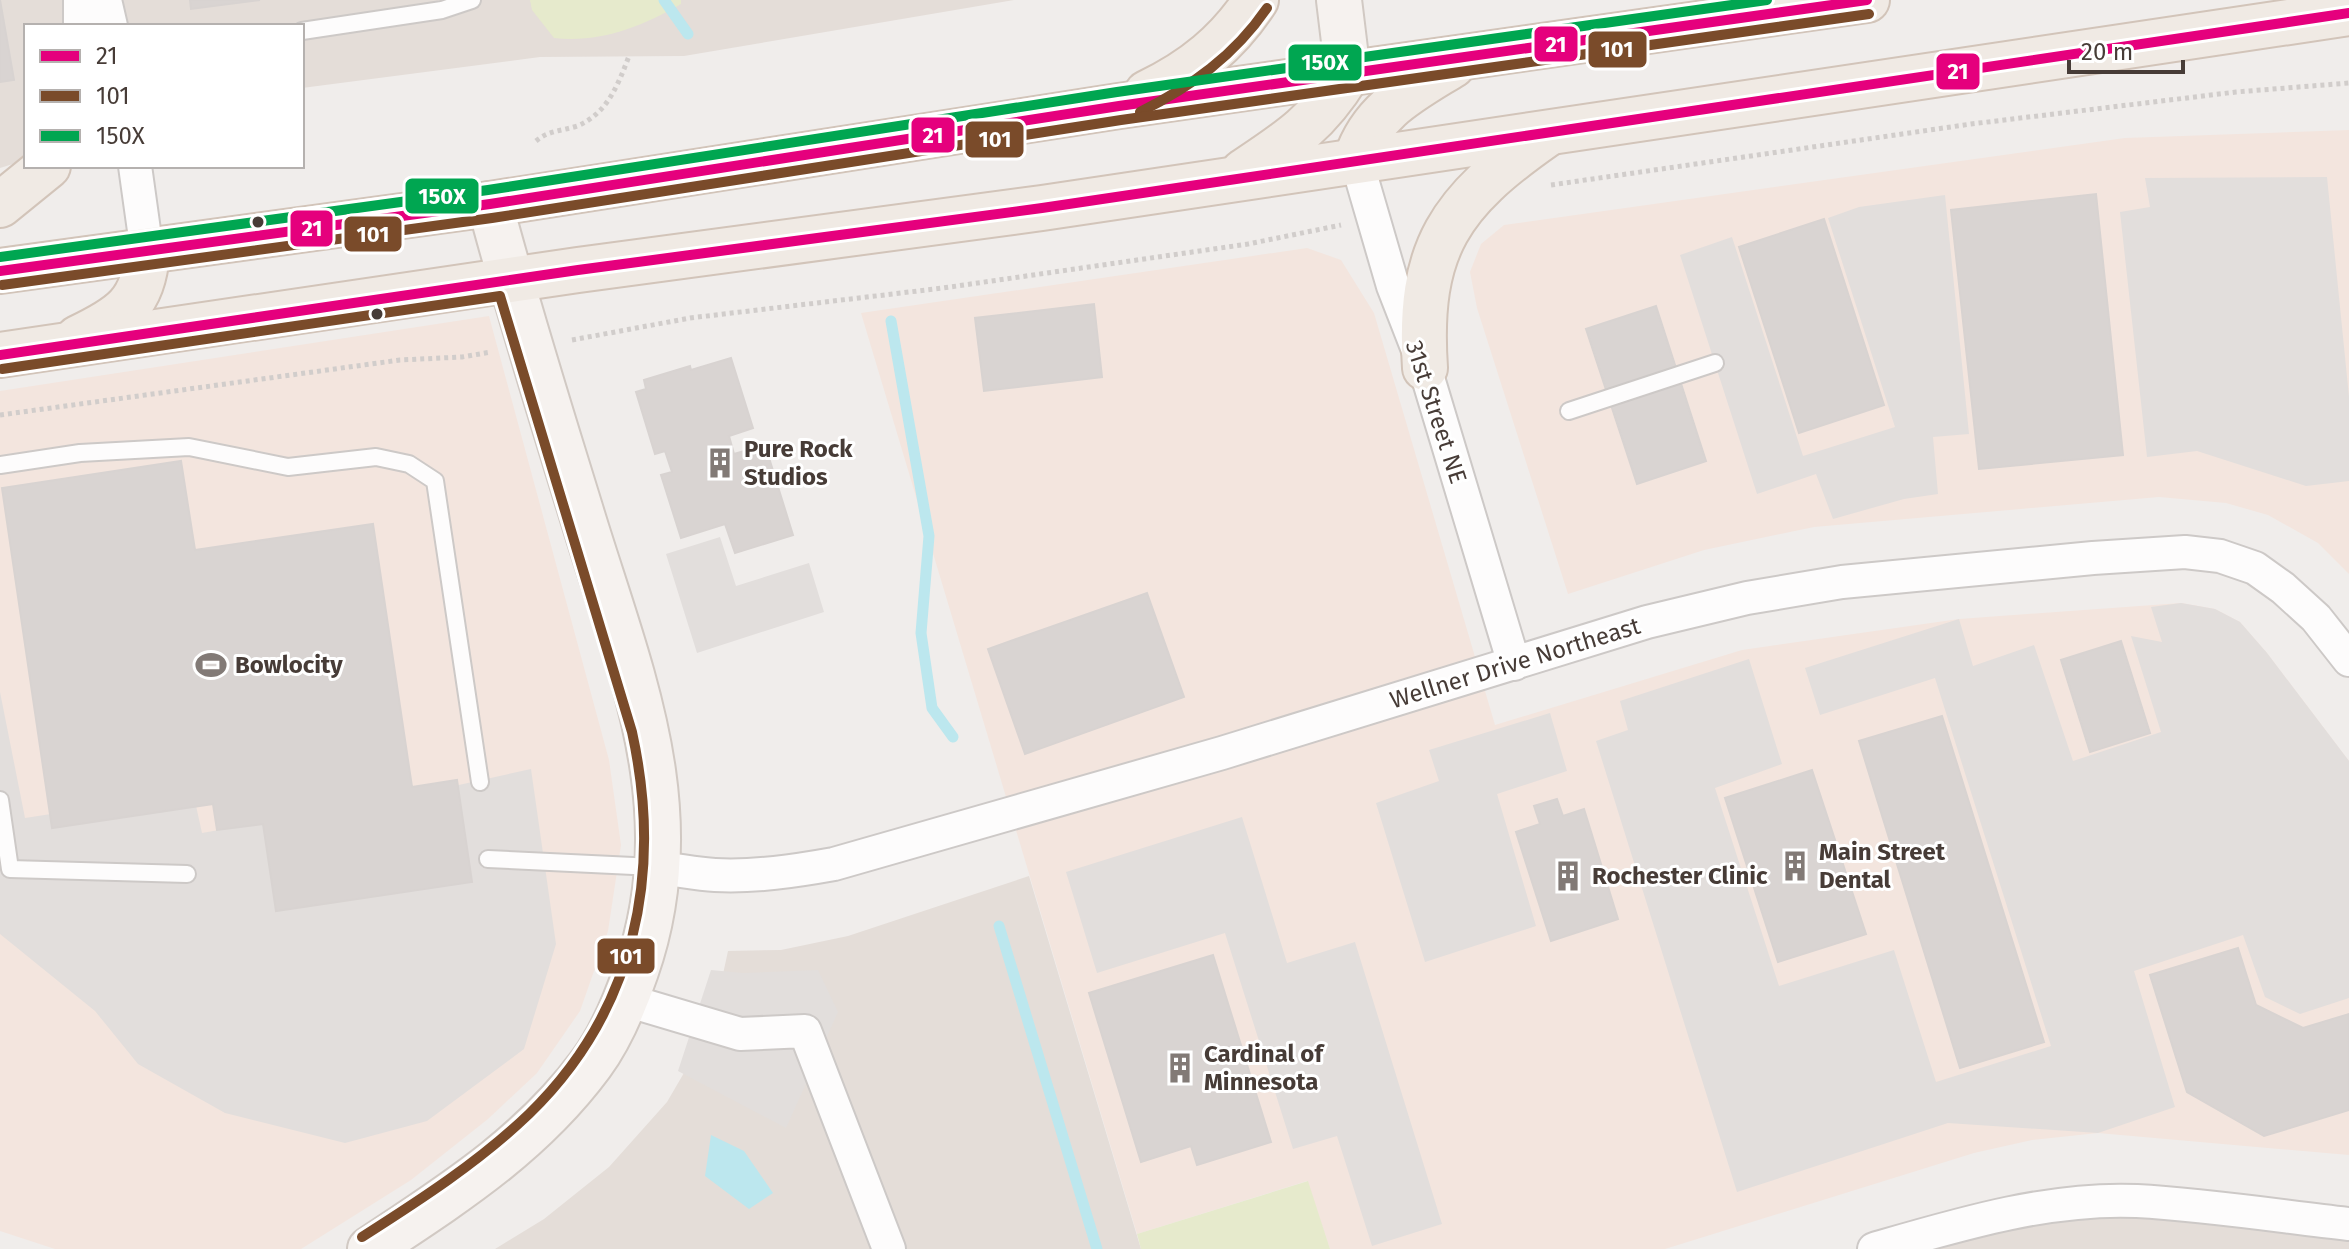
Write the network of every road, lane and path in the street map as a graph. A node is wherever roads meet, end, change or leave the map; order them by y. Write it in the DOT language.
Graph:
graph roads {
  1 [pos="80,0"];
  2 [pos="105,0"];
  3 [pos="472,0"];
  4 [pos="1256,0"];
  5 [pos="1339,0"];
  6 [pos="1867,0"];
  7 [pos="2341,15"];
  8 [pos="80,24"];
  9 [pos="111,24"];
  10 [pos="304,31"];
  11 [pos="629,56"];
  12 [pos="1466,58"];
  13 [pos="1348,74"];
  14 [pos="2349,83"];
  15 [pos="1119,106"];
  16 [pos="1553,130"];
  17 [pos="536,141"];
  18 [pos="1356,159"];
  19 [pos="46,168"];
  20 [pos="135,168"];
  21 [pos="1231,179"];
  22 [pos="1545,186"];
  23 [pos="490,204"];
  24 [pos="0,205"];
  25 [pos="1325,227"];
  26 [pos="147,252"];
  27 [pos="0,271"];
  28 [pos="510,280"];
  29 [pos="62,346"];
  30 [pos="530,346"];
  31 [pos="0,355"];
  32 [pos="1715,363"];
  33 [pos="1425,368"];
  34 [pos="1569,411"];
  35 [pos="0,415"];
  36 [pos="0,465"];
  37 [pos="2349,660"];
  38 [pos="1514,664"];
  39 [pos="480,782"];
  40 [pos="0,800"];
  41 [pos="488,859"];
  42 [pos="5,868"];
  43 [pos="659,868"];
  44 [pos="187,874"];
  45 [pos="626,1000"];
  46 [pos="2349,1224"];
  47 [pos="1919,1243"];
  48 [pos="370,1249"];
  49 [pos="889,1249"];
  50 [pos="1874,1249"];
  1 -- 8 [label="street"];
  2 -- 9 [label="street"];
  3 -- 10 [label="lane"];
  4 -- 15 [label="main road"];
  5 -- 13 [label="street"];
  6 -- 12 [label="main road"];
  7 -- 16 [label="main road"];
  11 -- 17 [label="path"];
  12 -- 13 [label="main road"];
  12 -- 18 [label="main road"];
  13 -- 15 [label="main road"];
  13 -- 21 [label="main road"];
  14 -- 22 [label="path"];
  15 -- 23 [label="main road"];
  16 -- 18 [label="main road"];
  16 -- 33 [label="main road"];
  18 -- 21 [label="main road"];
  18 -- 33 [label="street, 31st Street NE"];
  19 -- 24 [label="main road"];
  20 -- 26 [label="street"];
  21 -- 28 [label="main road"];
  23 -- 26 [label="main road"];
  23 -- 28 [label="street"];
  25 -- 30 [label="path"];
  26 -- 27 [label="main road"];
  26 -- 29 [label="main road"];
  28 -- 29 [label="main road"];
  28 -- 30 [label="street"];
  29 -- 31 [label="main road"];
  30 -- 35 [label="path"];
  30 -- 43 [label="street"];
  32 -- 34 [label="lane"];
  33 -- 38 [label="street, 31st Street NE"];
  36 -- 39 [label="lane"];
  37 -- 38 [label="street, Wellner Drive Northeast"];
  38 -- 43 [label="street, Wellner Drive Northeast"];
  40 -- 42 [label="lane"];
  41 -- 43 [label="lane"];
  42 -- 44 [label="lane"];
  43 -- 45 [label="street"];
  45 -- 48 [label="street"];
  45 -- 49 [label="street"];
  46 -- 47 [label="street"];
  47 -- 50 [label="street"];
}
